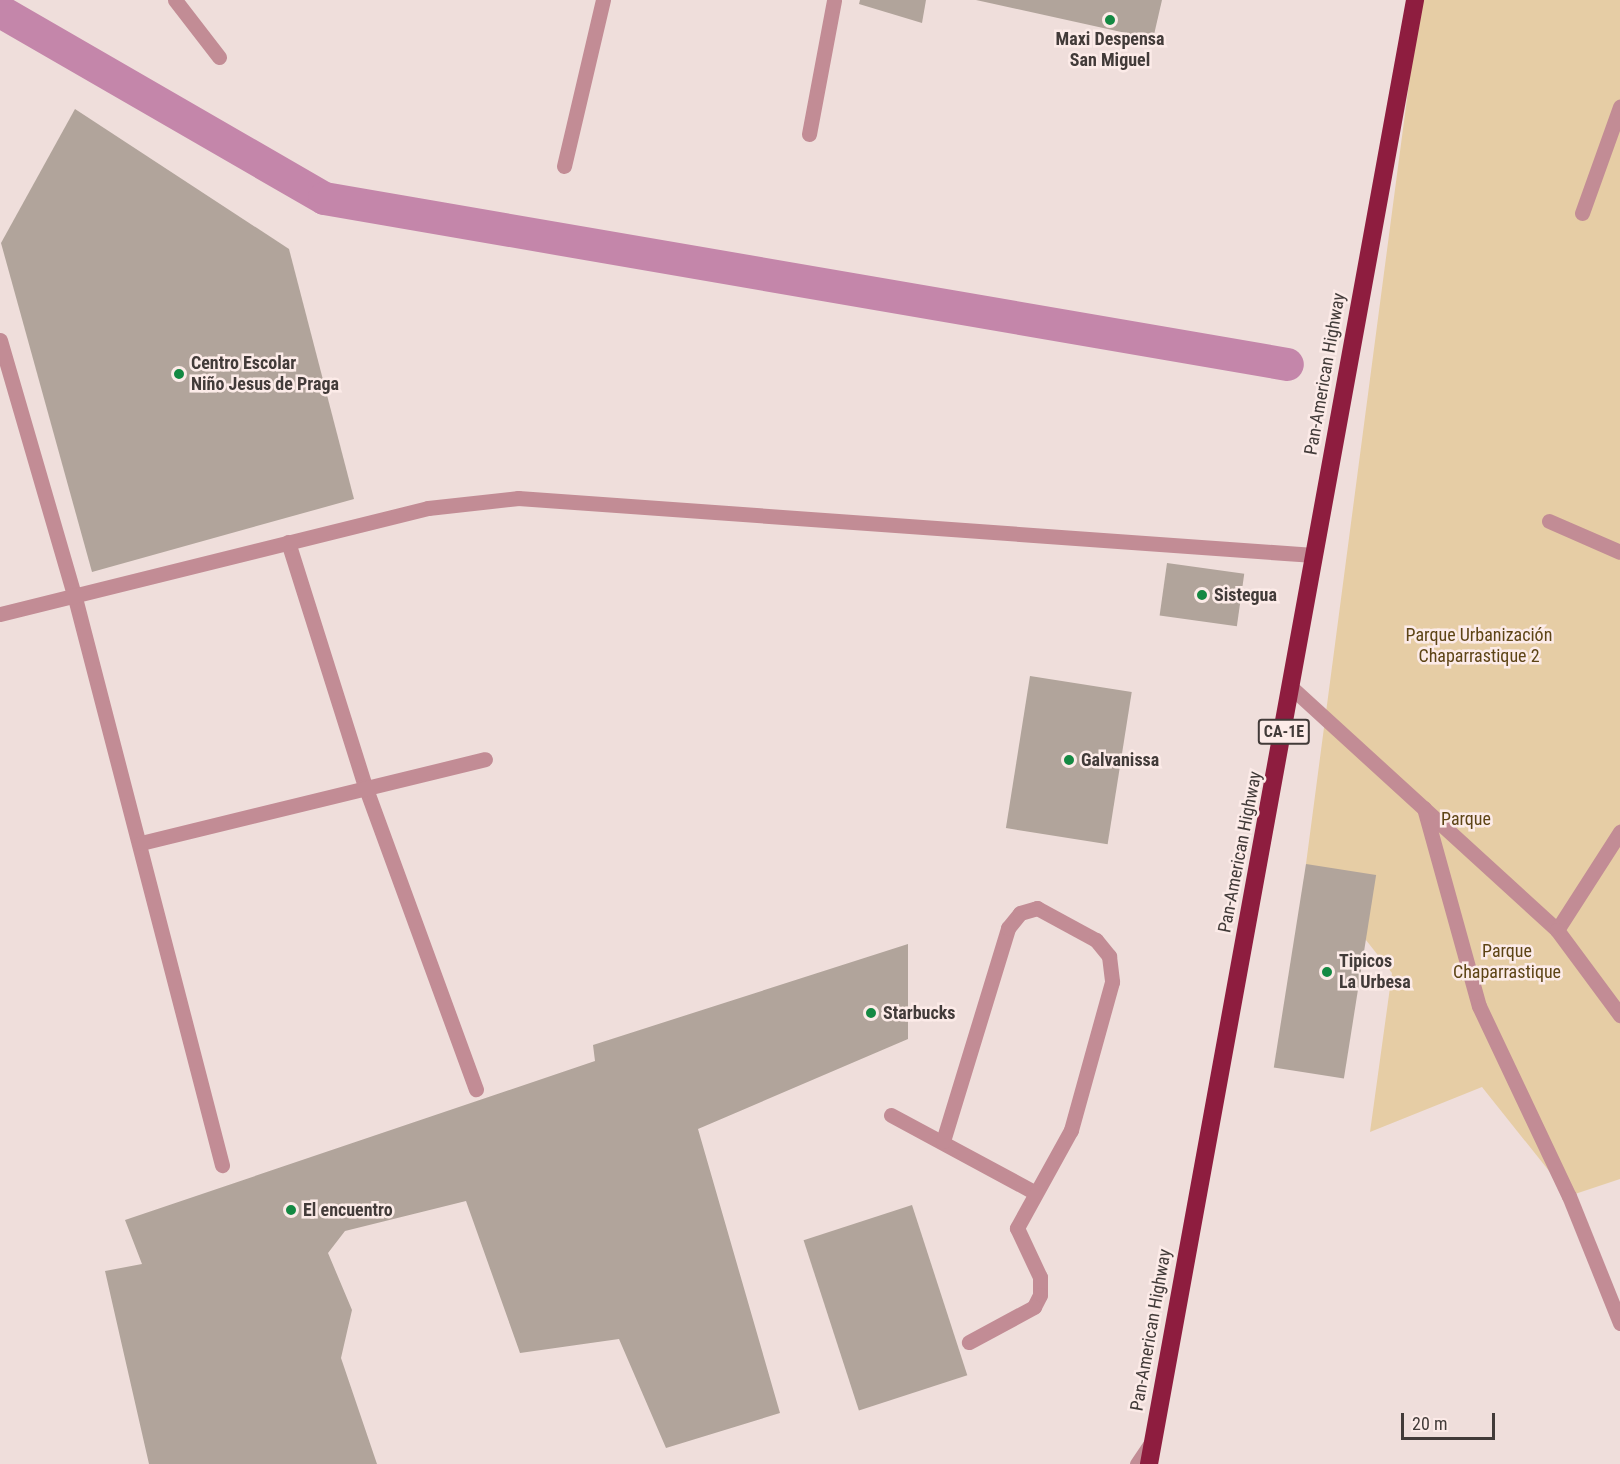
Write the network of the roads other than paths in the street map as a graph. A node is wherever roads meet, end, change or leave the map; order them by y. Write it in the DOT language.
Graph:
graph roads {
  1 [pos="175,0"];
  2 [pos="603,0"];
  3 [pos="834,0"];
  4 [pos="1415,0"];
  5 [pos="219,57"];
  6 [pos="1620,107"];
  7 [pos="809,134"];
  8 [pos="564,166"];
  9 [pos="1582,213"];
  10 [pos="0,340"];
  11 [pos="1549,521"];
  12 [pos="288,542"];
  13 [pos="1620,552"];
  14 [pos="1314,555"];
  15 [pos="74,594"];
  16 [pos="0,614"];
  17 [pos="1292,688"];
  18 [pos="485,759"];
  19 [pos="365,786"];
  20 [pos="1424,808"];
  21 [pos="1620,832"];
  22 [pos="141,843"];
  23 [pos="1557,930"];
  24 [pos="1620,1015"];
  25 [pos="476,1089"];
  26 [pos="891,1114"];
  27 [pos="943,1141"];
  28 [pos="222,1165"];
  29 [pos="1034,1191"];
  30 [pos="1620,1323"];
  31 [pos="969,1342"];
  32 [pos="1152,1440"];
  33 [pos="1137,1464"];
  34 [pos="1149,1464"];
  1 -- 5 [label="street"];
  2 -- 8 [label="street"];
  3 -- 7 [label="street"];
  4 -- 14 [label="highway, Pan-American Highway / CA-1E"];
  6 -- 9 [label="street"];
  10 -- 15 [label="street"];
  11 -- 13 [label="street"];
  12 -- 14 [label="street"];
  12 -- 15 [label="street"];
  12 -- 19 [label="street"];
  14 -- 17 [label="highway, Pan-American Highway / CA-1E"];
  15 -- 16 [label="street"];
  15 -- 22 [label="street"];
  17 -- 20 [label="street"];
  17 -- 32 [label="highway, Pan-American Highway / CA-1E"];
  18 -- 19 [label="street"];
  19 -- 22 [label="street"];
  19 -- 25 [label="street"];
  20 -- 23 [label="street"];
  20 -- 30 [label="street"];
  21 -- 23 [label="street"];
  22 -- 28 [label="street"];
  23 -- 24 [label="street"];
  26 -- 27 [label="street"];
  27 -- 29 [label="street"];
  27 -- 29 [label="street"];
  29 -- 31 [label="street"];
  32 -- 33 [label="street"];
  32 -- 34 [label="highway, Pan-American Highway / CA-1E"];
}
